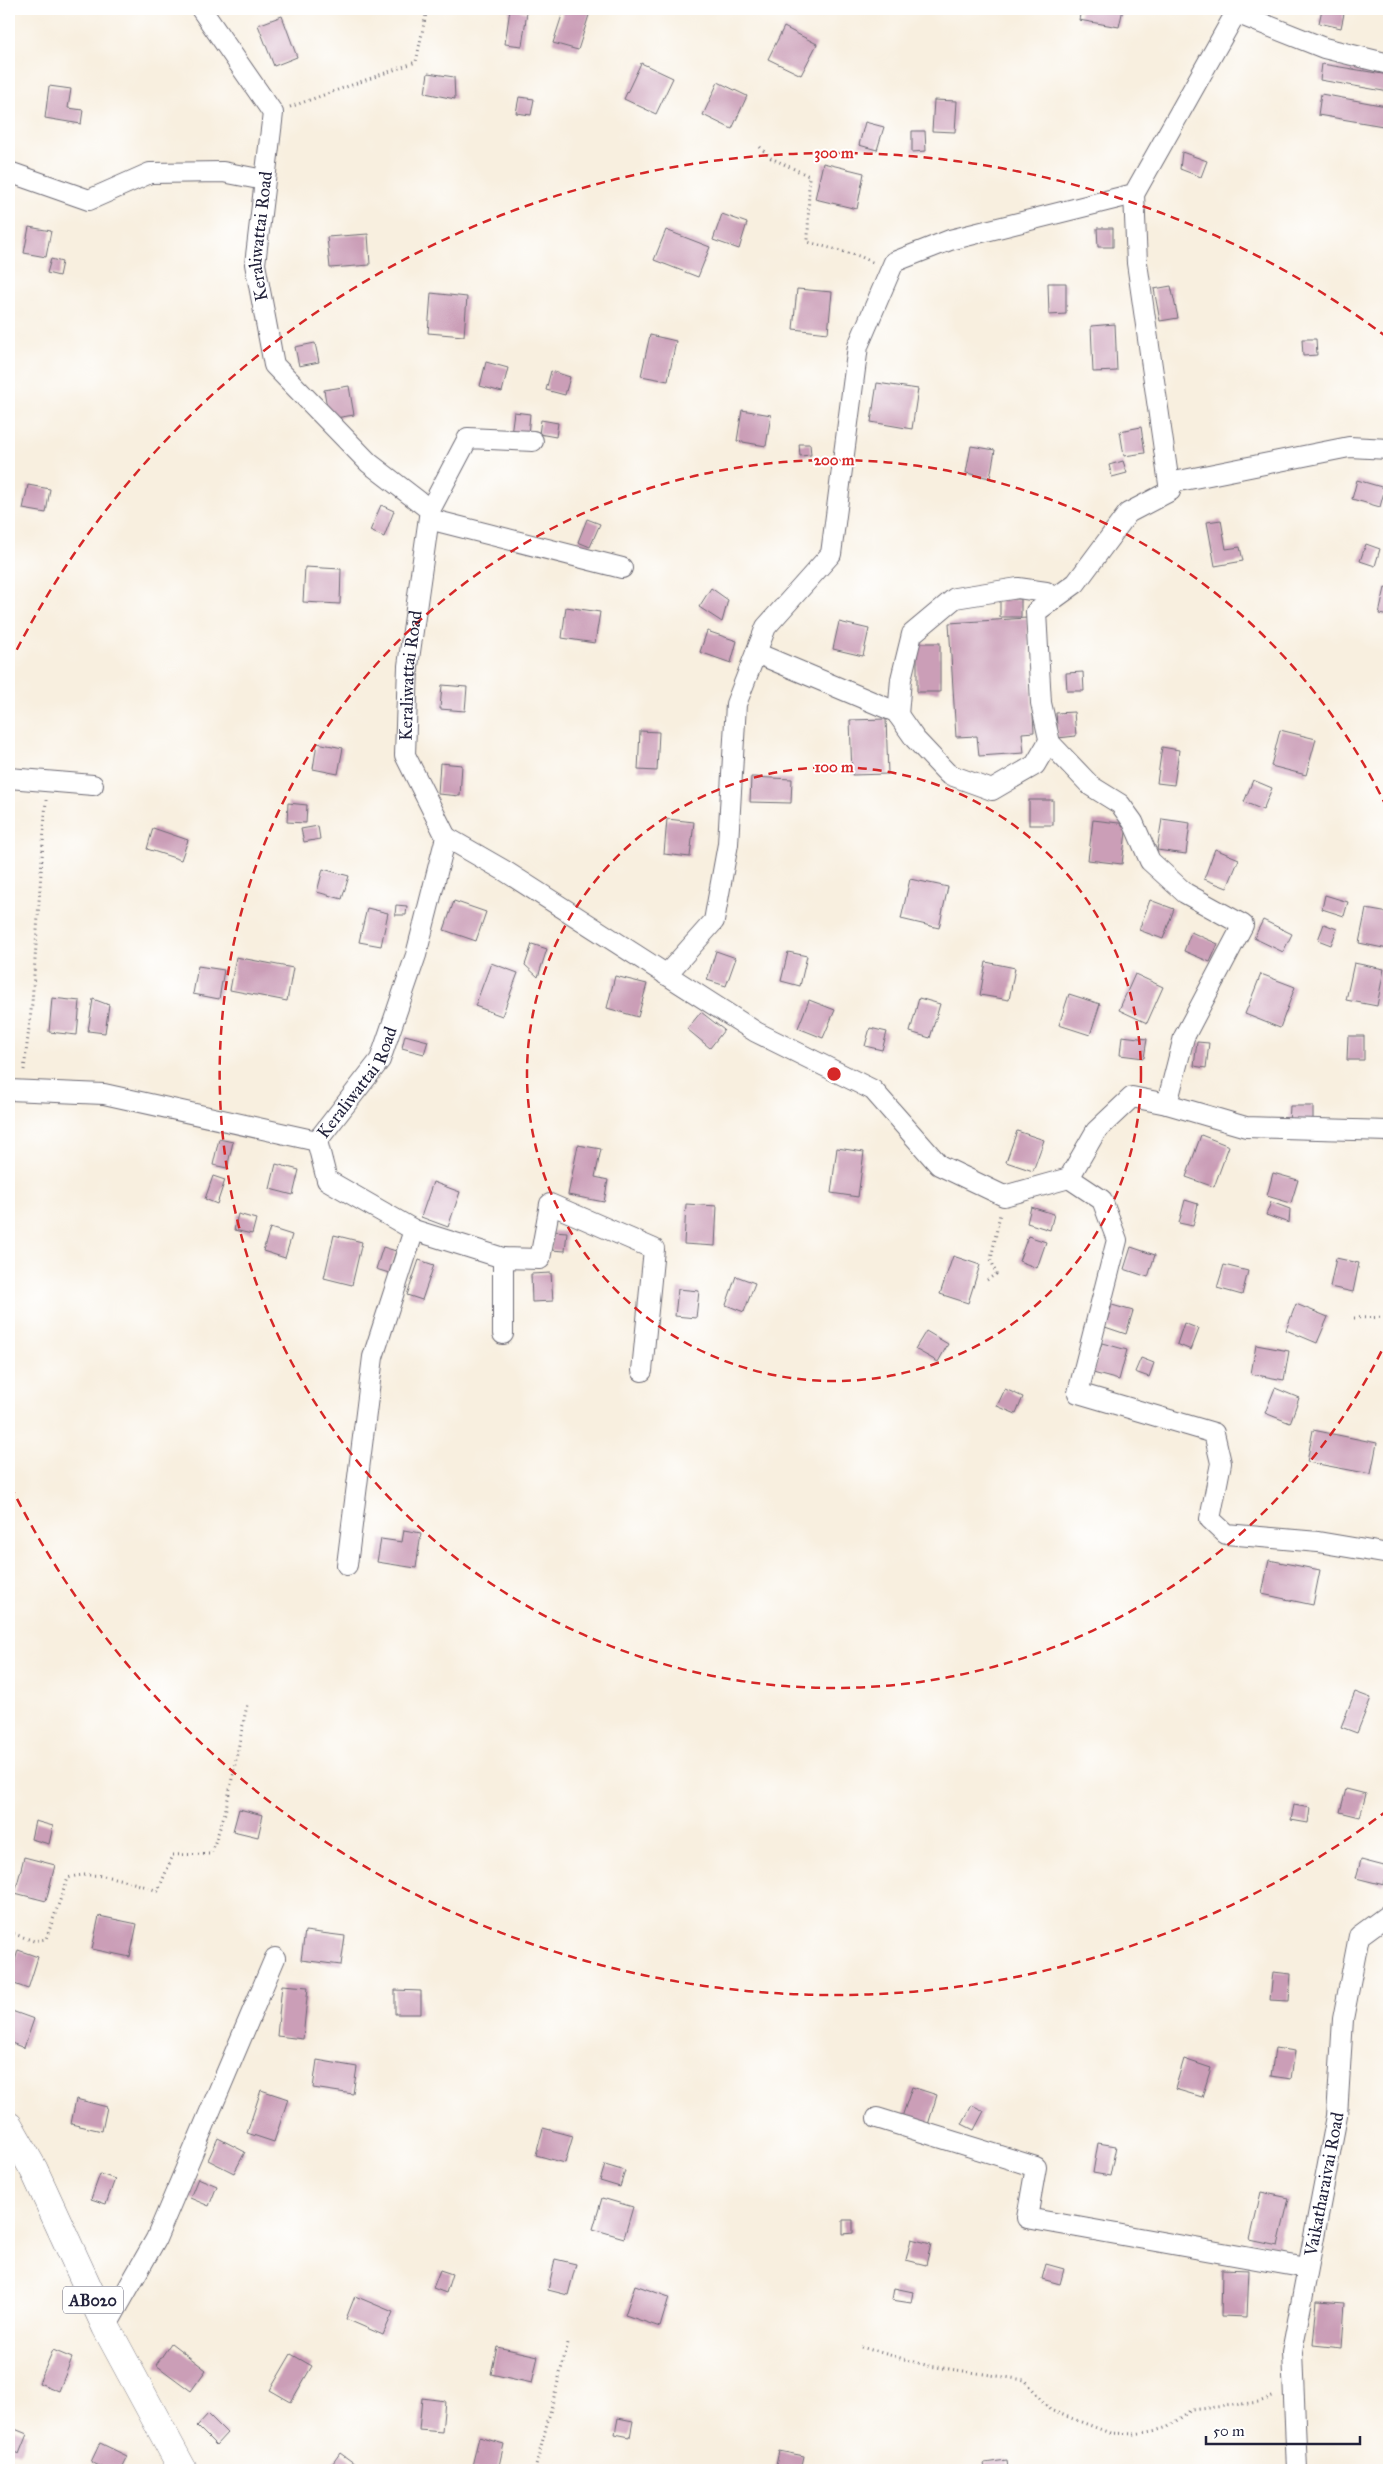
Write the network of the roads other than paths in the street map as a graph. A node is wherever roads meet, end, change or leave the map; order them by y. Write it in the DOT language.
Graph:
graph roads {
  1 [pos="201,9"];
  2 [pos="1237,11"];
  3 [pos="1389,64"];
  4 [pos="9,172"];
  5 [pos="264,180"];
  6 [pos="1134,194"];
  7 [pos="533,441"];
  8 [pos="1389,448"];
  9 [pos="1169,483"];
  10 [pos="429,515"];
  11 [pos="622,568"];
  12 [pos="1052,601"];
  13 [pos="756,652"];
  14 [pos="898,715"];
  15 [pos="1049,740"];
  16 [pos="9,778"];
  17 [pos="93,785"];
  18 [pos="446,837"];
  19 [pos="666,975"];
  20 [pos="15,1091"];
  21 [pos="1167,1104"];
  22 [pos="1389,1131"];
  23 [pos="317,1141"];
  24 [pos="1069,1178"];
  25 [pos="414,1230"];
  26 [pos="503,1258"];
  27 [pos="503,1334"];
  28 [pos="642,1371"];
  29 [pos="1389,1554"];
  30 [pos="348,1565"];
  31 [pos="1389,1914"];
  32 [pos="276,1958"];
  33 [pos="877,2118"];
  34 [pos="9,2126"];
  35 [pos="1307,2268"];
  36 [pos="106,2327"];
  37 [pos="183,2470"];
  38 [pos="1297,2470"];
  1 -- 5 [label="street, Keraliwattai Road"];
  2 -- 3 [label="street"];
  2 -- 6 [label="street"];
  4 -- 5 [label="street"];
  5 -- 10 [label="street, Keraliwattai Road"];
  6 -- 9 [label="street"];
  6 -- 13 [label="street"];
  7 -- 10 [label="street"];
  8 -- 9 [label="street"];
  9 -- 12 [label="street"];
  10 -- 11 [label="street"];
  10 -- 18 [label="street, Keraliwattai Road"];
  12 -- 14 [label="street"];
  12 -- 15 [label="street"];
  13 -- 14 [label="street"];
  13 -- 19 [label="street"];
  14 -- 15 [label="street"];
  15 -- 21 [label="street"];
  16 -- 17 [label="street"];
  18 -- 19 [label="street"];
  18 -- 23 [label="street, Keraliwattai Road"];
  19 -- 24 [label="street"];
  20 -- 23 [label="street, Keraliwattai Road"];
  21 -- 22 [label="street"];
  21 -- 24 [label="street"];
  23 -- 25 [label="street"];
  24 -- 29 [label="street"];
  25 -- 26 [label="street"];
  25 -- 30 [label="street"];
  26 -- 27 [label="street"];
  26 -- 28 [label="street"];
  31 -- 35 [label="street, Vaikatharaivai Road"];
  32 -- 36 [label="street"];
  33 -- 35 [label="street"];
  34 -- 36 [label="main road, AB020"];
  35 -- 38 [label="street, Vaikatharaivai Road"];
  36 -- 37 [label="main road, AB020"];
}
